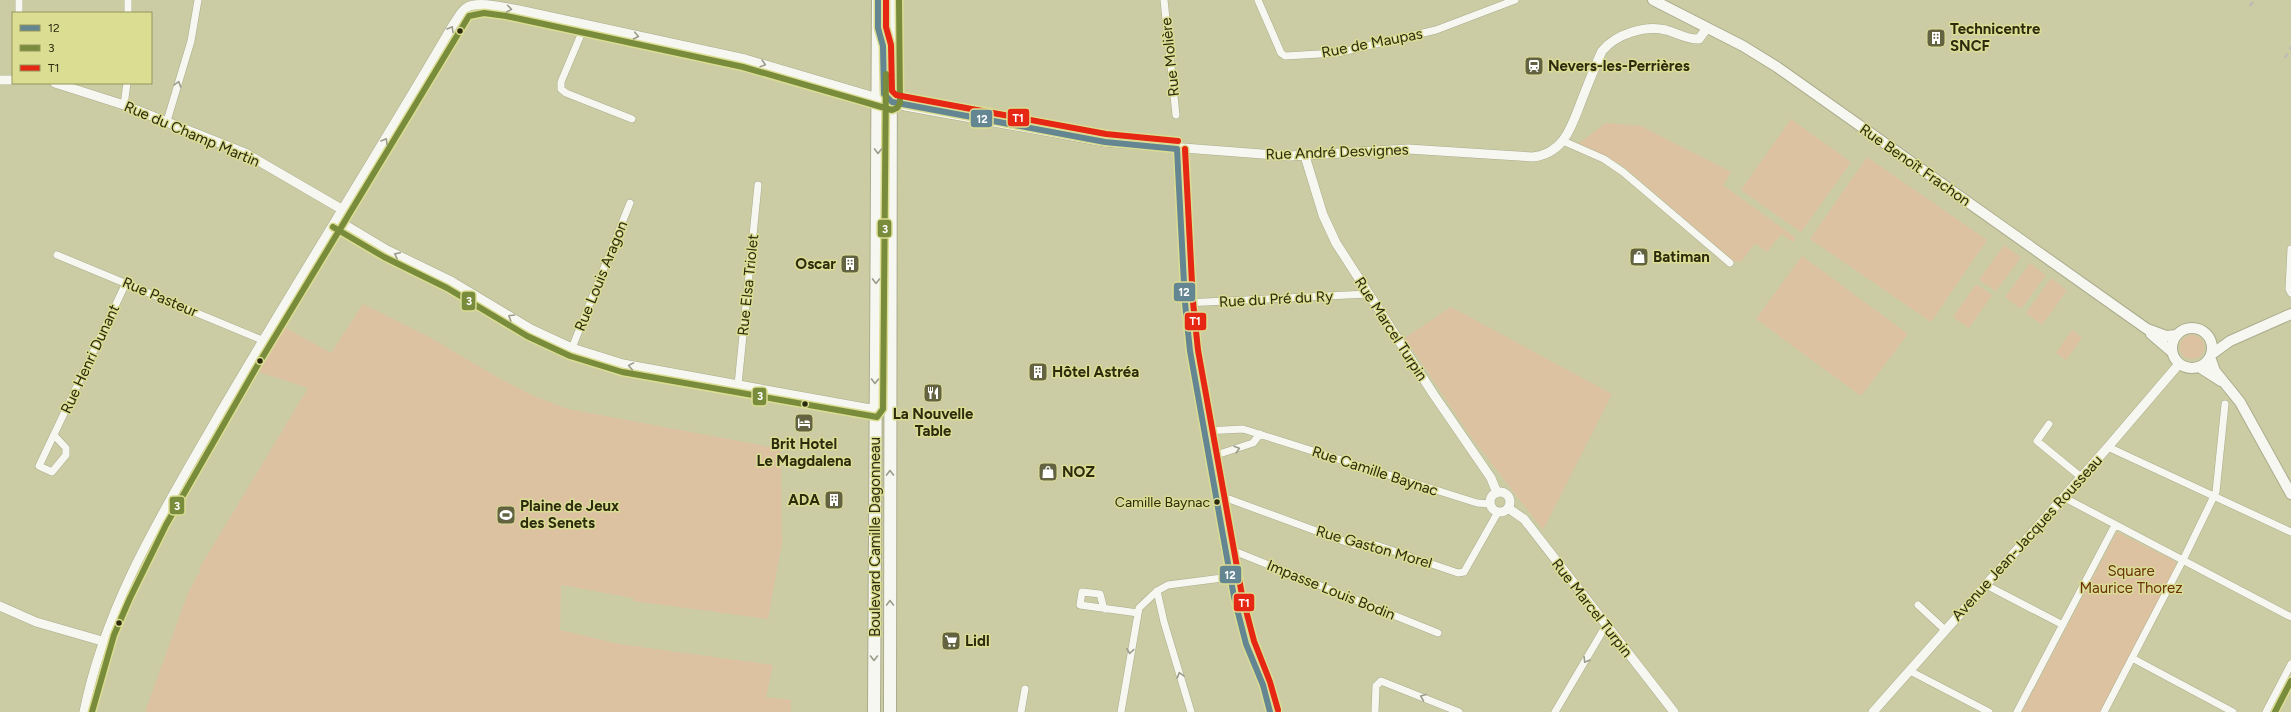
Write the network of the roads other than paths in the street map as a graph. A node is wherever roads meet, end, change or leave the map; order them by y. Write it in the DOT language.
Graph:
graph roads {
  1 [pos="19,0"];
  2 [pos="128,0"];
  3 [pos="198,0"];
  4 [pos="878,0"];
  5 [pos="891,0"];
  6 [pos="1164,0"];
  7 [pos="1258,0"];
  8 [pos="1515,0"];
  9 [pos="1653,0"];
  10 [pos="19,12"];
  11 [pos="128,12"];
  12 [pos="585,25"];
  13 [pos="1707,28"];
  14 [pos="884,58"];
  15 [pos="0,80"];
  16 [pos="12,80"];
  17 [pos="58,84"];
  18 [pos="127,84"];
  19 [pos="885,95"];
  20 [pos="124,105"];
  21 [pos="1176,115"];
  22 [pos="632,119"];
  23 [pos="167,121"];
  24 [pos="1563,141"];
  25 [pos="1177,149"];
  26 [pos="1305,156"];
  27 [pos="758,185"];
  28 [pos="630,203"];
  29 [pos="343,210"];
  30 [pos="337,220"];
  31 [pos="2291,250"];
  32 [pos="57,255"];
  33 [pos="1730,263"];
  34 [pos="126,283"];
  35 [pos="2291,293"];
  36 [pos="1368,294"];
  37 [pos="1185,304"];
  38 [pos="2291,314"];
  39 [pos="2147,329"];
  40 [pos="2177,335"];
  41 [pos="2240,336"];
  42 [pos="2210,338"];
  43 [pos="262,340"];
  44 [pos="572,348"];
  45 [pos="2172,352"];
  46 [pos="2211,356"];
  47 [pos="2179,364"];
  48 [pos="2199,367"];
  49 [pos="2223,382"];
  50 [pos="738,385"];
  51 [pos="2225,404"];
  52 [pos="875,409"];
  53 [pos="889,409"];
  54 [pos="2049,424"];
  55 [pos="1204,431"];
  56 [pos="1260,434"];
  57 [pos="54,435"];
  58 [pos="2108,447"];
  59 [pos="1210,457"];
  60 [pos="2081,478"];
  61 [pos="1497,493"];
  62 [pos="2291,494"];
  63 [pos="2063,497"];
  64 [pos="2214,497"];
  65 [pos="1217,499"];
  66 [pos="1490,504"];
  67 [pos="1508,508"];
  68 [pos="1498,512"];
  69 [pos="2115,525"];
  70 [pos="2291,532"];
  71 [pos="1224,548"];
  72 [pos="2183,560"];
  73 [pos="1230,577"];
  74 [pos="1986,585"];
  75 [pos="1157,591"];
  76 [pos="1918,605"];
  77 [pos="0,606"];
  78 [pos="1104,608"];
  79 [pos="1138,613"];
  80 [pos="2291,617"];
  81 [pos="2063,625"];
  82 [pos="1605,626"];
  83 [pos="1945,630"];
  84 [pos="1438,633"];
  85 [pos="102,641"];
  86 [pos="2132,658"];
  87 [pos="2291,664"];
  88 [pos="1910,671"];
  89 [pos="1025,689"];
  90 [pos="84,712"];
  91 [pos="874,712"];
  92 [pos="890,712"];
  93 [pos="1021,712"];
  94 [pos="1121,712"];
  95 [pos="1191,712"];
  96 [pos="1270,712"];
  97 [pos="1375,712"];
  98 [pos="1459,712"];
  99 [pos="1555,712"];
  100 [pos="1674,712"];
  101 [pos="1873,712"];
  102 [pos="1989,712"];
  103 [pos="2017,712"];
  104 [pos="2104,712"];
  105 [pos="2233,712"];
  106 [pos="2266,712"];
  1 -- 10 [label="street"];
  2 -- 11 [label="street"];
  23 -- 3 [label="street, one-way"];
  4 -- 14 [label="main road"];
  5 -- 14 [label="main road"];
  6 -- 21 [label="street, Rue Molière"];
  7 -- 8 [label="street, Rue de Maupas"];
  9 -- 13 [label="main road, Rue Benoît Frachon"];
  12 -- 19 [label="street, Rue André Desvignes, one-way"];
  12 -- 22 [label="street"];
  29 -- 12 [label="street, Rue André Desvignes, one-way"];
  13 -- 24 [label="street, Rue André Desvignes"];
  13 -- 39 [label="main road, Rue Benoît Frachon"];
  14 -- 19 [label="main road"];
  15 -- 16 [label="street"];
  17 -- 20 [label="street, Rue du Champ Martin"];
  18 -- 20 [label="street"];
  19 -- 25 [label="street, Rue André Desvignes"];
  19 -- 52 [label="main road, Boulevard Camille Dagonneau, one-way"];
  19 -- 53 [label="main road, Boulevard Camille Dagonneau"];
  20 -- 23 [label="street, Rue du Champ Martin"];
  23 -- 29 [label="street, Rue du Champ Martin"];
  24 -- 26 [label="street, Rue André Desvignes"];
  24 -- 33 [label="street"];
  25 -- 26 [label="street, Rue André Desvignes"];
  25 -- 37 [label="street"];
  26 -- 36 [label="street, Rue Marcel Turpin"];
  27 -- 50 [label="street, Rue Elsa Triolet"];
  28 -- 44 [label="street, Rue Louis Aragon"];
  29 -- 30 [label="street, Rue André Desvignes"];
  30 -- 43 [label="street, Rue André Desvignes"];
  44 -- 30 [label="street, one-way"];
  31 -- 35 [label="street"];
  32 -- 34 [label="street, Rue Pasteur"];
  34 -- 43 [label="street, Rue Pasteur"];
  34 -- 57 [label="street, Rue Henri Dunant"];
  36 -- 37 [label="street, Rue du Pré du Ry"];
  36 -- 61 [label="street, Rue Marcel Turpin"];
  37 -- 55 [label="street"];
  38 -- 41 [label="main road"];
  39 -- 40 [label="main road"];
  39 -- 45 [label="main road"];
  40 -- 42 [label="main road"];
  40 -- 45 [label="main road"];
  41 -- 42 [label="main road"];
  41 -- 46 [label="main road"];
  42 -- 46 [label="main road"];
  43 -- 85 [label="street, Rue André Desvignes"];
  50 -- 44 [label="street, one-way"];
  45 -- 47 [label="main road"];
  46 -- 48 [label="main road"];
  46 -- 49 [label="main road"];
  47 -- 48 [label="main road"];
  47 -- 58 [label="street, Avenue Jean-Jacques Rousseau"];
  48 -- 49 [label="main road"];
  49 -- 62 [label="main road"];
  50 -- 52 [label="street"];
  51 -- 64 [label="street"];
  52 -- 53 [label="street"];
  52 -- 91 [label="main road, Boulevard Camille Dagonneau, one-way"];
  92 -- 53 [label="main road, Boulevard Camille Dagonneau, one-way"];
  54 -- 60 [label="street"];
  55 -- 56 [label="street, Rue Camille Baynac"];
  55 -- 59 [label="street"];
  59 -- 56 [label="street, one-way"];
  56 -- 66 [label="street, Rue Camille Baynac"];
  57 -- 57 [label="street, Rue Henri Dunant"];
  58 -- 60 [label="street, Avenue Jean-Jacques Rousseau"];
  58 -- 64 [label="street"];
  59 -- 65 [label="street"];
  60 -- 63 [label="street, Avenue Jean-Jacques Rousseau"];
  61 -- 66 [label="street"];
  61 -- 67 [label="street"];
  63 -- 69 [label="street"];
  63 -- 74 [label="street, Avenue Jean-Jacques Rousseau"];
  64 -- 70 [label="street"];
  64 -- 72 [label="street"];
  65 -- 68 [label="street, Rue Gaston Morel"];
  65 -- 71 [label="street"];
  66 -- 68 [label="street"];
  67 -- 68 [label="street"];
  67 -- 82 [label="street, Rue Marcel Turpin"];
  69 -- 72 [label="street"];
  69 -- 81 [label="street"];
  71 -- 73 [label="street"];
  71 -- 84 [label="street, Impasse Louis Bodin"];
  72 -- 80 [label="street"];
  72 -- 86 [label="street"];
  73 -- 75 [label="street"];
  73 -- 96 [label="street"];
  74 -- 81 [label="street"];
  74 -- 83 [label="street, Avenue Jean-Jacques Rousseau"];
  75 -- 79 [label="street"];
  95 -- 75 [label="street, one-way"];
  76 -- 83 [label="street"];
  77 -- 85 [label="street"];
  78 -- 79 [label="street"];
  79 -- 94 [label="street, one-way"];
  81 -- 103 [label="street"];
  82 -- 99 [label="street, one-way"];
  82 -- 100 [label="street, Rue Marcel Turpin"];
  83 -- 88 [label="street, Avenue Jean-Jacques Rousseau"];
  85 -- 90 [label="street, Rue André Desvignes"];
  86 -- 104 [label="street"];
  86 -- 105 [label="street"];
  87 -- 106 [label="street"];
  88 -- 101 [label="street, Avenue Jean-Jacques Rousseau"];
  88 -- 102 [label="street"];
  89 -- 93 [label="street"];
  98 -- 97 [label="street, one-way"];
}
